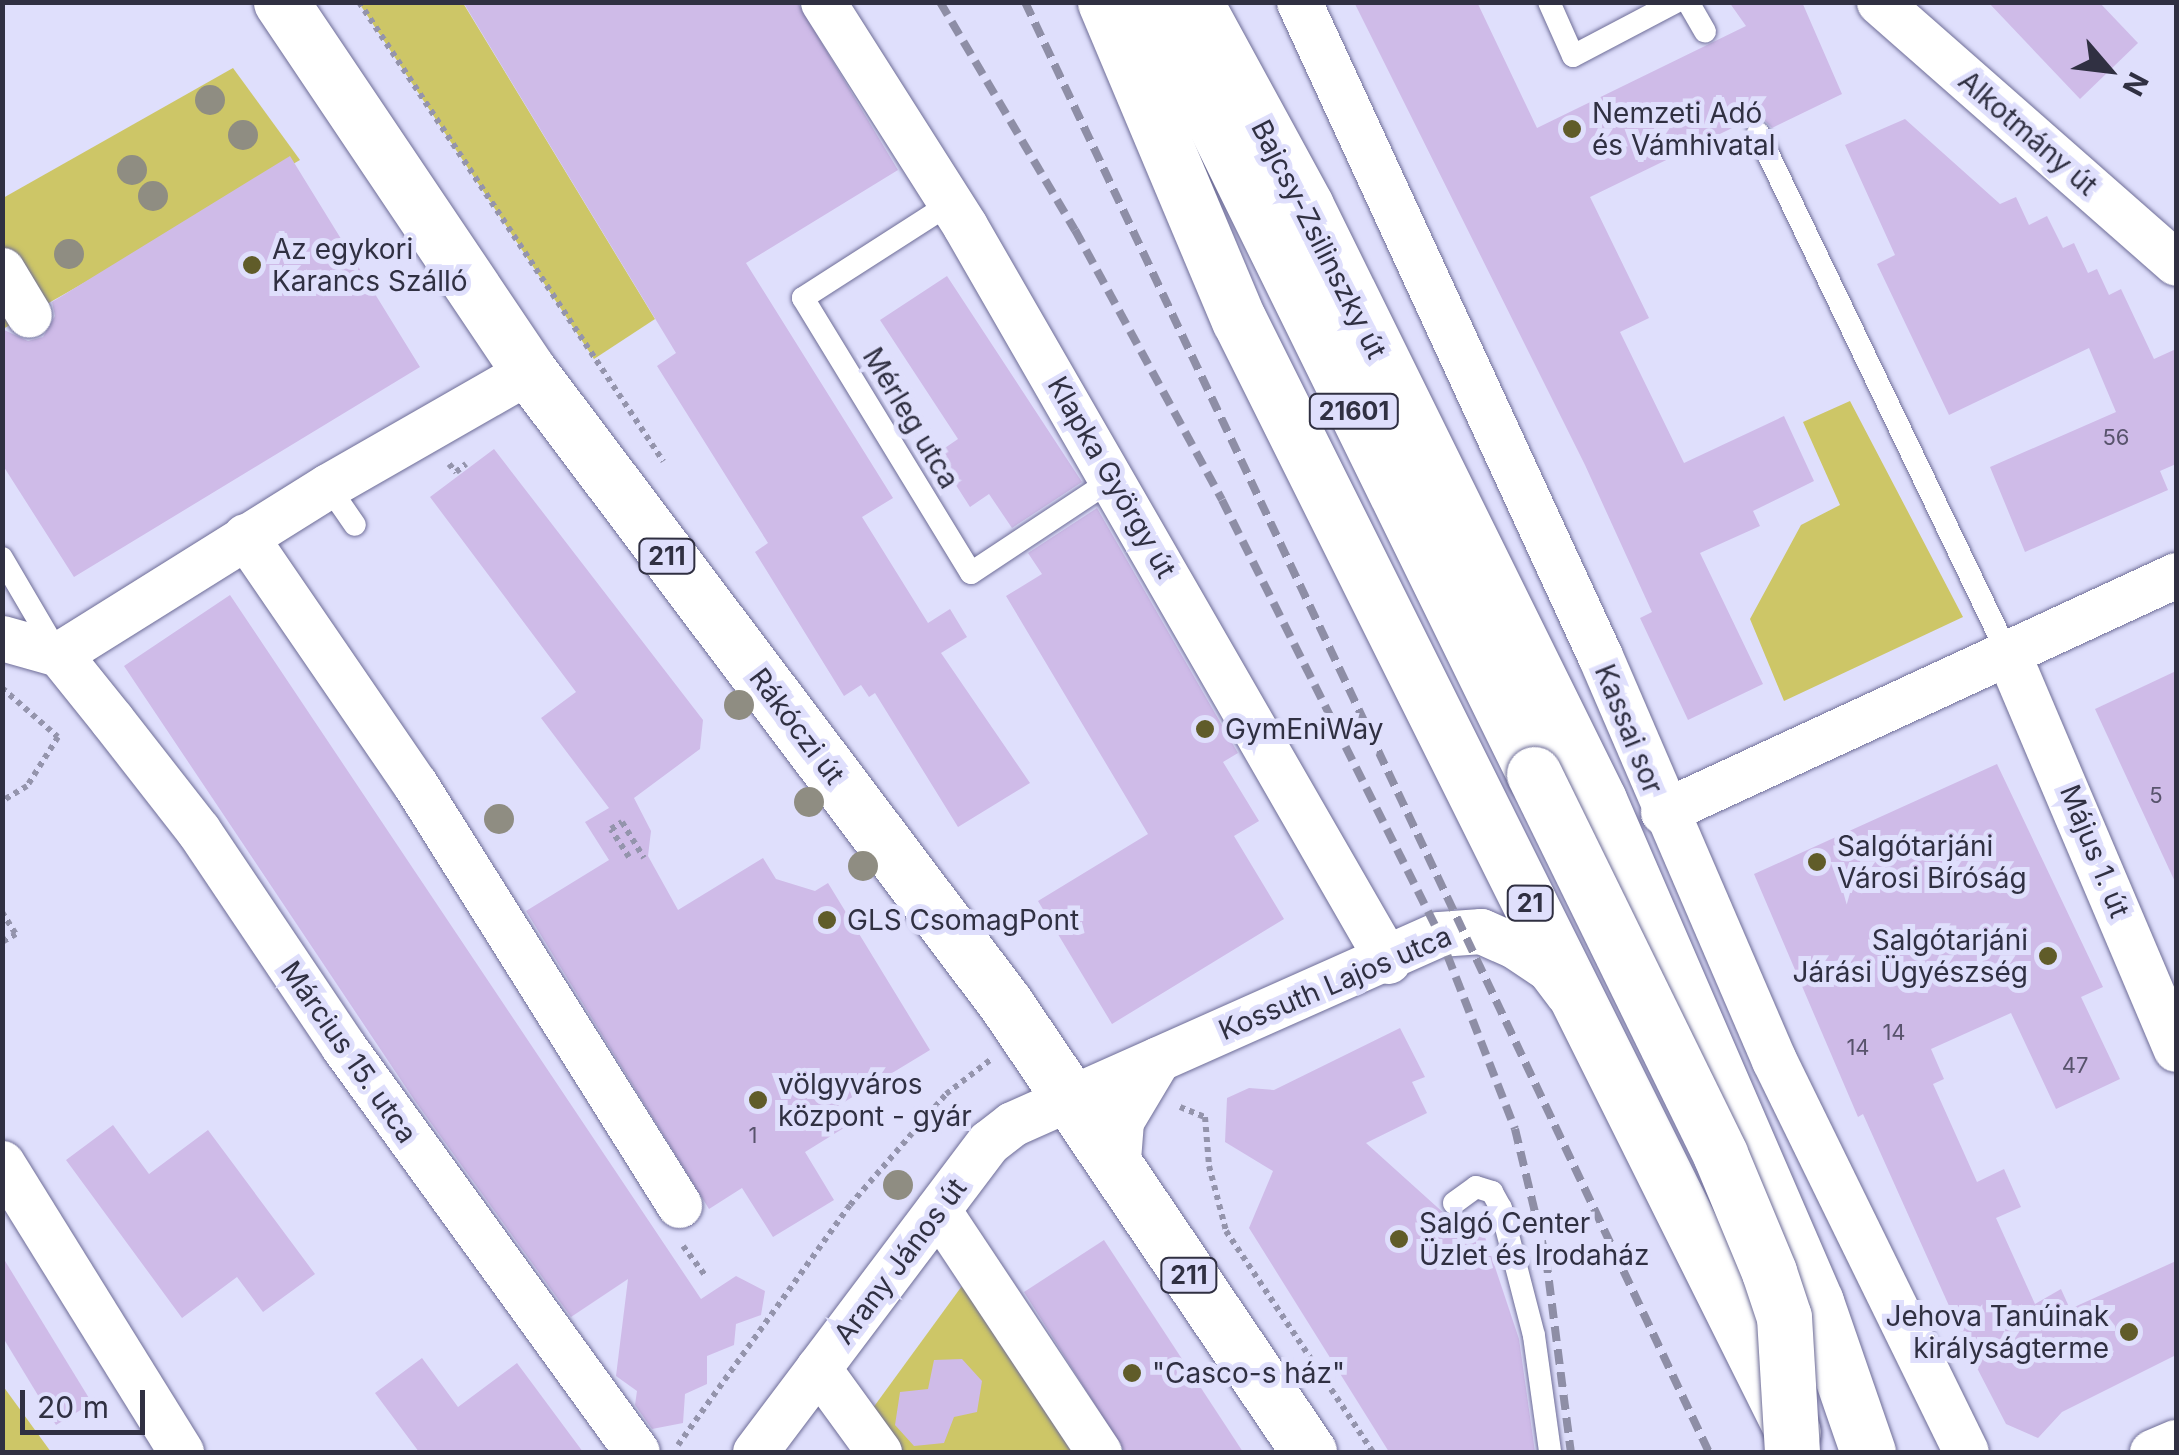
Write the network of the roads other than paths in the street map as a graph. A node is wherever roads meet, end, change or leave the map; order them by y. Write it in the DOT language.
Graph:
graph roads {
  1 [pos="281,2"];
  2 [pos="824,2"];
  3 [pos="1105,2"];
  4 [pos="1155,2"];
  5 [pos="1195,2"];
  6 [pos="1299,2"];
  7 [pos="1548,2"];
  8 [pos="1676,2"];
  9 [pos="1688,2"];
  10 [pos="1879,2"];
  11 [pos="1705,32"];
  12 [pos="1758,133"];
  13 [pos="952,203"];
  14 [pos="2176,264"];
  15 [pos="2,270"];
  16 [pos="29,316"];
  17 [pos="529,371"];
  18 [pos="1113,478"];
  19 [pos="328,486"];
  20 [pos="355,526"];
  21 [pos="244,536"];
  22 [pos="2,558"];
  23 [pos="2176,574"];
  24 [pos="2,638"];
  25 [pos="59,654"];
  26 [pos="2008,654"];
  27 [pos="1599,800"];
  28 [pos="1663,812"];
  29 [pos="1631,872"];
  30 [pos="1388,961"];
  31 [pos="1582,1012"];
  32 [pos="2176,1049"];
  33 [pos="1147,1075"];
  34 [pos="1068,1098"];
  35 [pos="2,1164"];
  36 [pos="1117,1172"];
  37 [pos="1454,1203"];
  38 [pos="679,1206"];
  39 [pos="938,1210"];
  40 [pos="1792,1252"];
  41 [pos="1735,1316"];
  42 [pos="818,1368"];
  43 [pos="2176,1442"];
  44 [pos="181,1452"];
  45 [pos="637,1452"];
  46 [pos="754,1452"];
  47 [pos="879,1452"];
  48 [pos="1099,1452"];
  49 [pos="1309,1452"];
  50 [pos="1550,1452"];
  51 [pos="1792,1452"];
  52 [pos="1804,1452"];
  53 [pos="1868,1452"];
  54 [pos="1966,1452"];
  55 [pos="2152,1452"];
  1 -- 17 [label="main road, Rákóczi út / 211"];
  2 -- 13 [label="street, Klapka György út"];
  3 -- 31 [label="main road, 21"];
  4 -- 51 [label="main road, 21601, bridge"];
  5 -- 27 [label="main road, Bajcsy-Zsilinszky út"];
  6 -- 28 [label="street, Kassai sor"];
  7 -- 8 [label="lane"];
  9 -- 11 [label="lane"];
  10 -- 14 [label="street, Alkotmány út"];
  12 -- 26 [label="lane"];
  13 -- 18 [label="street, Klapka György út"];
  13 -- 18 [label="lane, Mérleg utca"];
  15 -- 16 [label="street"];
  17 -- 19 [label="street"];
  17 -- 34 [label="main road, Rákóczi út / 211"];
  18 -- 30 [label="street, Klapka György út"];
  19 -- 20 [label="lane"];
  19 -- 21 [label="street"];
  21 -- 25 [label="street"];
  21 -- 38 [label="street"];
  22 -- 25 [label="lane"];
  23 -- 26 [label="street"];
  24 -- 25 [label="street"];
  25 -- 45 [label="street, Március 15. utca"];
  26 -- 28 [label="street"];
  26 -- 32 [label="street, Május 1. út"];
  27 -- 28 [label="street"];
  27 -- 29 [label="main road, Bajcsy-Zsilinszky út"];
  28 -- 29 [label="street"];
  28 -- 54 [label="street, Kassai sor"];
  29 -- 40 [label="main road, Bajcsy-Zsilinszky út"];
  30 -- 31 [label="street, Kossuth Lajos utca"];
  30 -- 33 [label="street, Kossuth Lajos utca"];
  31 -- 41 [label="main road, 21"];
  33 -- 34 [label="street, Kossuth Lajos utca"];
  33 -- 36 [label="street"];
  34 -- 36 [label="main road, Rákóczi út / 211"];
  34 -- 39 [label="street, Arany János út"];
  35 -- 44 [label="street"];
  36 -- 49 [label="main road, Rákóczi út / 211"];
  37 -- 50 [label="lane"];
  39 -- 42 [label="street, Arany János út"];
  39 -- 48 [label="street"];
  40 -- 41 [label="lane"];
  40 -- 53 [label="main road, Bajcsy-Zsilinszky út"];
  41 -- 52 [label="main road, 21"];
  42 -- 46 [label="street, Arany János út"];
  42 -- 47 [label="street"];
  43 -- 55 [label="street"];
}
